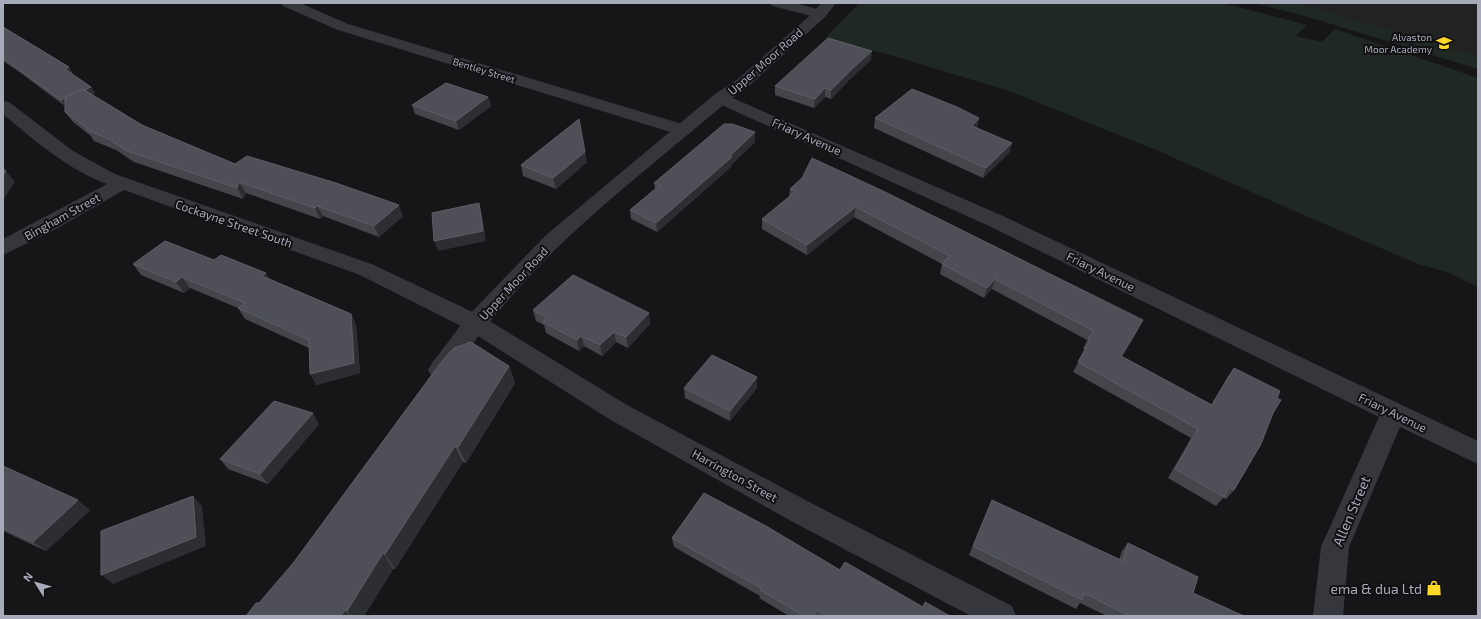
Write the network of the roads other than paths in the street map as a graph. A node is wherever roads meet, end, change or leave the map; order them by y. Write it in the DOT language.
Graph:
graph roads {
  1 [pos="288,3"];
  2 [pos="777,3"];
  3 [pos="824,8"];
  4 [pos="721,98"];
  5 [pos="3,106"];
  6 [pos="683,130"];
  7 [pos="121,184"];
  8 [pos="3,248"];
  9 [pos="475,323"];
  10 [pos="428,387"];
  11 [pos="1394,412"];
  12 [pos="1478,453"];
  13 [pos="1001,616"];
  14 [pos="1328,616"];
  1 -- 6 [label="street, Bentley Street"];
  2 -- 3 [label="street"];
  3 -- 4 [label="street, Upper Moor Road"];
  4 -- 6 [label="street, Upper Moor Road"];
  4 -- 11 [label="street, Friary Avenue"];
  5 -- 7 [label="street, Cockayne Street South"];
  6 -- 9 [label="street, Upper Moor Road"];
  7 -- 8 [label="street, Bingham Street"];
  7 -- 9 [label="street, Cockayne Street South"];
  9 -- 10 [label="street, Upper Moor Road"];
  9 -- 13 [label="street, Harrington Street"];
  11 -- 12 [label="street, Friary Avenue"];
  11 -- 14 [label="street, Allen Street"];
}
